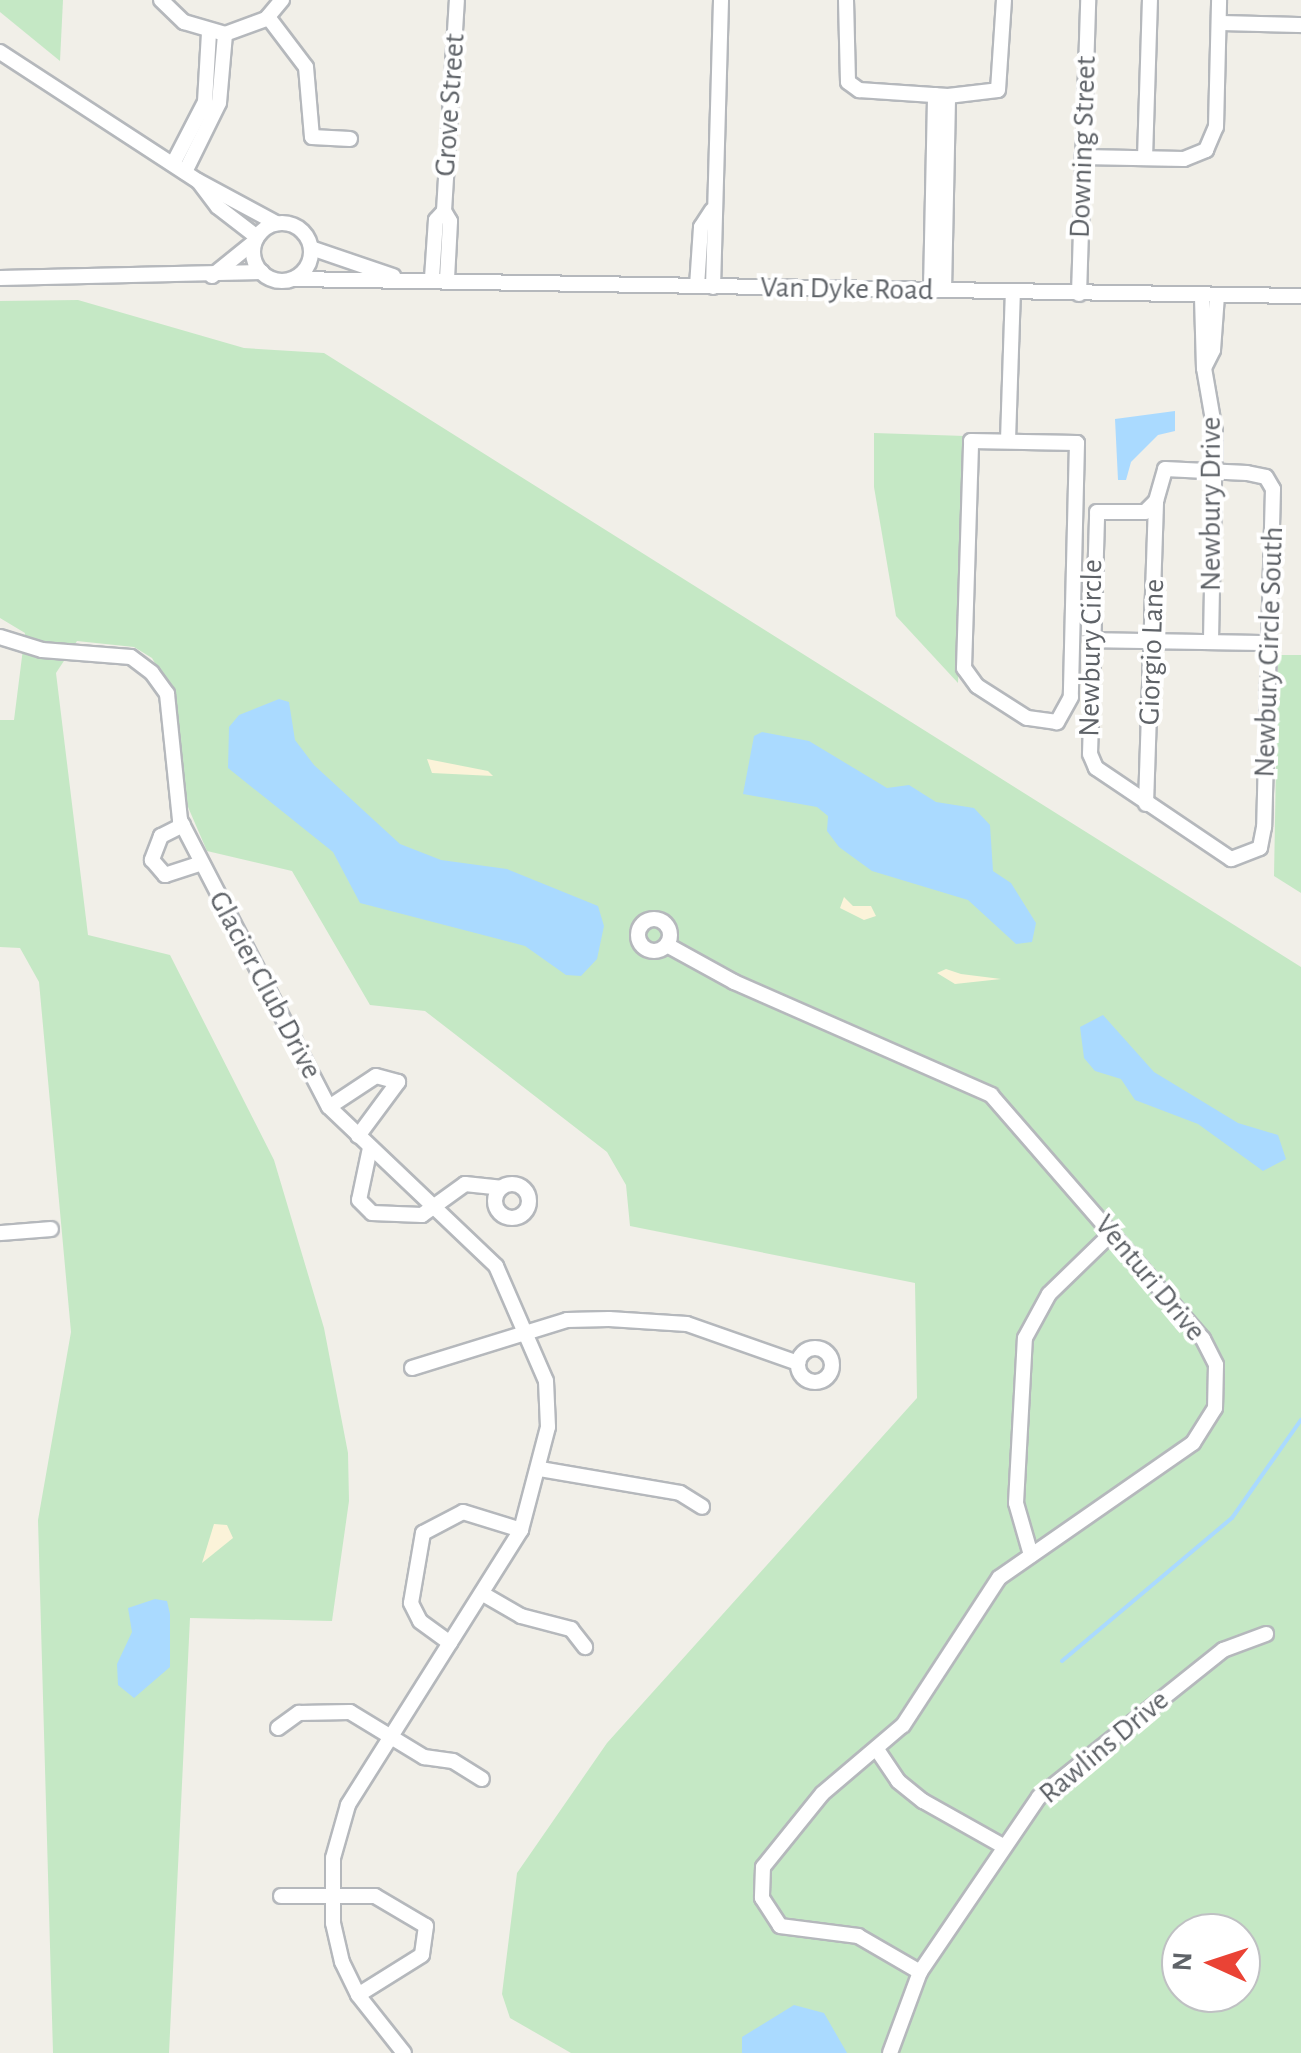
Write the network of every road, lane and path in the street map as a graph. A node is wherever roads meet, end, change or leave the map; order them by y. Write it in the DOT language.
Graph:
graph roads {
  1 [pos="161,0"];
  2 [pos="282,0"];
  3 [pos="457,0"];
  4 [pos="722,0"];
  5 [pos="846,0"];
  6 [pos="1004,0"];
  7 [pos="1088,0"];
  8 [pos="1150,0"];
  9 [pos="1219,0"];
  10 [pos="268,17"];
  11 [pos="1219,23"];
  12 [pos="1301,24"];
  13 [pos="217,33"];
  14 [pos="0,52"];
  15 [pos="942,95"];
  16 [pos="350,138"];
  17 [pos="1082,156"];
  18 [pos="1145,158"];
  19 [pos="179,168"];
  20 [pos="198,181"];
  21 [pos="712,210"];
  22 [pos="276,223"];
  23 [pos="256,239"];
  24 [pos="311,248"];
  25 [pos="262,272"];
  26 [pos="211,276"];
  27 [pos="393,276"];
  28 [pos="0,278"];
  29 [pos="440,278"];
  30 [pos="294,279"];
  31 [pos="697,286"];
  32 [pos="713,286"];
  33 [pos="938,290"];
  34 [pos="1013,292"];
  35 [pos="1079,294"];
  36 [pos="1301,296"];
  37 [pos="1209,297"];
  38 [pos="1008,440"];
  39 [pos="1214,470"];
  40 [pos="1156,501"];
  41 [pos="1075,510"];
  42 [pos="1097,512"];
  43 [pos="0,637"];
  44 [pos="1091,640"];
  45 [pos="1211,640"];
  46 [pos="1152,642"];
  47 [pos="1269,643"];
  48 [pos="1146,804"];
  49 [pos="182,825"];
  50 [pos="1231,859"];
  51 [pos="201,863"];
  52 [pos="666,945"];
  53 [pos="329,1107"];
  54 [pos="358,1136"];
  55 [pos="370,1148"];
  56 [pos="500,1188"];
  57 [pos="436,1203"];
  58 [pos="51,1229"];
  59 [pos="1113,1232"];
  60 [pos="0,1233"];
  61 [pos="529,1331"];
  62 [pos="798,1363"];
  63 [pos="412,1368"];
  64 [pos="540,1469"];
  65 [pos="702,1507"];
  66 [pos="521,1530"];
  67 [pos="1031,1555"];
  68 [pos="483,1594"];
  69 [pos="1266,1634"];
  70 [pos="450,1643"];
  71 [pos="585,1647"];
  72 [pos="278,1728"];
  73 [pos="391,1737"];
  74 [pos="878,1752"];
  75 [pos="482,1779"];
  76 [pos="1001,1845"];
  77 [pos="281,1896"];
  78 [pos="332,1896"];
  79 [pos="920,1972"];
  80 [pos="358,1996"];
  81 [pos="385,2048"];
  82 [pos="404,2053"];
  83 [pos="890,2053"];
  1 -- 13 [label="street"];
  2 -- 10 [label="street"];
  3 -- 29 [label="street, Grove Street"];
  4 -- 21 [label="street"];
  5 -- 15 [label="street"];
  6 -- 15 [label="street"];
  7 -- 17 [label="street, Downing Street"];
  8 -- 18 [label="street"];
  9 -- 11 [label="street"];
  10 -- 13 [label="street"];
  10 -- 16 [label="street"];
  11 -- 12 [label="street"];
  11 -- 18 [label="street"];
  13 -- 19 [label="street"];
  14 -- 19 [label="street"];
  15 -- 33 [label="street"];
  17 -- 18 [label="street"];
  17 -- 35 [label="street, Downing Street"];
  19 -- 20 [label="street"];
  20 -- 22 [label="street"];
  20 -- 23 [label="street"];
  21 -- 31 [label="street"];
  21 -- 32 [label="street"];
  22 -- 23 [label="street"];
  22 -- 24 [label="street"];
  23 -- 25 [label="street"];
  23 -- 26 [label="street"];
  24 -- 27 [label="street, Van Dyke Road"];
  24 -- 30 [label="street"];
  25 -- 26 [label="street"];
  25 -- 30 [label="street"];
  26 -- 28 [label="street"];
  27 -- 29 [label="street, Van Dyke Road"];
  27 -- 30 [label="street, Van Dyke Road"];
  29 -- 31 [label="street, Van Dyke Road"];
  31 -- 32 [label="street, Van Dyke Road"];
  32 -- 33 [label="street, Van Dyke Road"];
  33 -- 34 [label="street, Van Dyke Road"];
  34 -- 35 [label="street, Van Dyke Road"];
  34 -- 38 [label="street"];
  35 -- 37 [label="street, Van Dyke Road"];
  36 -- 37 [label="street, Van Dyke Road"];
  37 -- 39 [label="street, Newbury Drive"];
  38 -- 41 [label="street"];
  38 -- 41 [label="street"];
  39 -- 40 [label="street"];
  39 -- 45 [label="street, Newbury Drive"];
  39 -- 47 [label="street, Newbury Circle South"];
  40 -- 42 [label="street"];
  40 -- 46 [label="street, Giorgio Lane"];
  41 -- 42 [label="street"];
  42 -- 44 [label="street, Newbury Circle"];
  43 -- 49 [label="street, Glacier Club Drive"];
  44 -- 46 [label="street"];
  44 -- 48 [label="street, Newbury Circle"];
  45 -- 46 [label="street"];
  45 -- 47 [label="street"];
  46 -- 48 [label="street, Giorgio Lane"];
  47 -- 50 [label="street, Newbury Circle South"];
  48 -- 50 [label="street, Newbury Circle"];
  49 -- 51 [label="street, Glacier Club Drive"];
  49 -- 51 [label="street, Glacier Club Drive"];
  51 -- 53 [label="street, Glacier Club Drive"];
  52 -- 59 [label="street, Venturi Drive"];
  53 -- 54 [label="street, Glacier Club Drive"];
  53 -- 54 [label="street, Glacier Club Drive"];
  54 -- 55 [label="street, Glacier Club Drive"];
  55 -- 57 [label="street, Glacier Club Drive"];
  55 -- 57 [label="street"];
  56 -- 57 [label="street"];
  57 -- 61 [label="street, Glacier Club Drive"];
  58 -- 60 [label="street"];
  59 -- 67 [label="street"];
  59 -- 67 [label="street, Venturi Drive"];
  61 -- 62 [label="street"];
  61 -- 63 [label="street"];
  61 -- 64 [label="street, Glacier Club Drive"];
  64 -- 65 [label="street"];
  64 -- 66 [label="street, Glacier Club Drive"];
  66 -- 68 [label="street, Glacier Club Drive"];
  66 -- 70 [label="street"];
  67 -- 74 [label="street, Venturi Drive"];
  68 -- 70 [label="street, Glacier Club Drive"];
  68 -- 71 [label="street"];
  69 -- 76 [label="street, Rawlins Drive"];
  70 -- 73 [label="street, Glacier Club Drive"];
  72 -- 73 [label="street"];
  73 -- 75 [label="street"];
  73 -- 78 [label="street, Glacier Club Drive"];
  74 -- 76 [label="street"];
  74 -- 79 [label="street, Venturi Drive"];
  76 -- 79 [label="street, Rawlins Drive"];
  77 -- 78 [label="street"];
  78 -- 80 [label="street, Glacier Club Drive"];
  78 -- 80 [label="street"];
  79 -- 83 [label="street, Rawlins Drive"];
  80 -- 81 [label="street, Glacier Club Drive"];
  81 -- 82 [label="street, Glacier Club Drive"];
}
